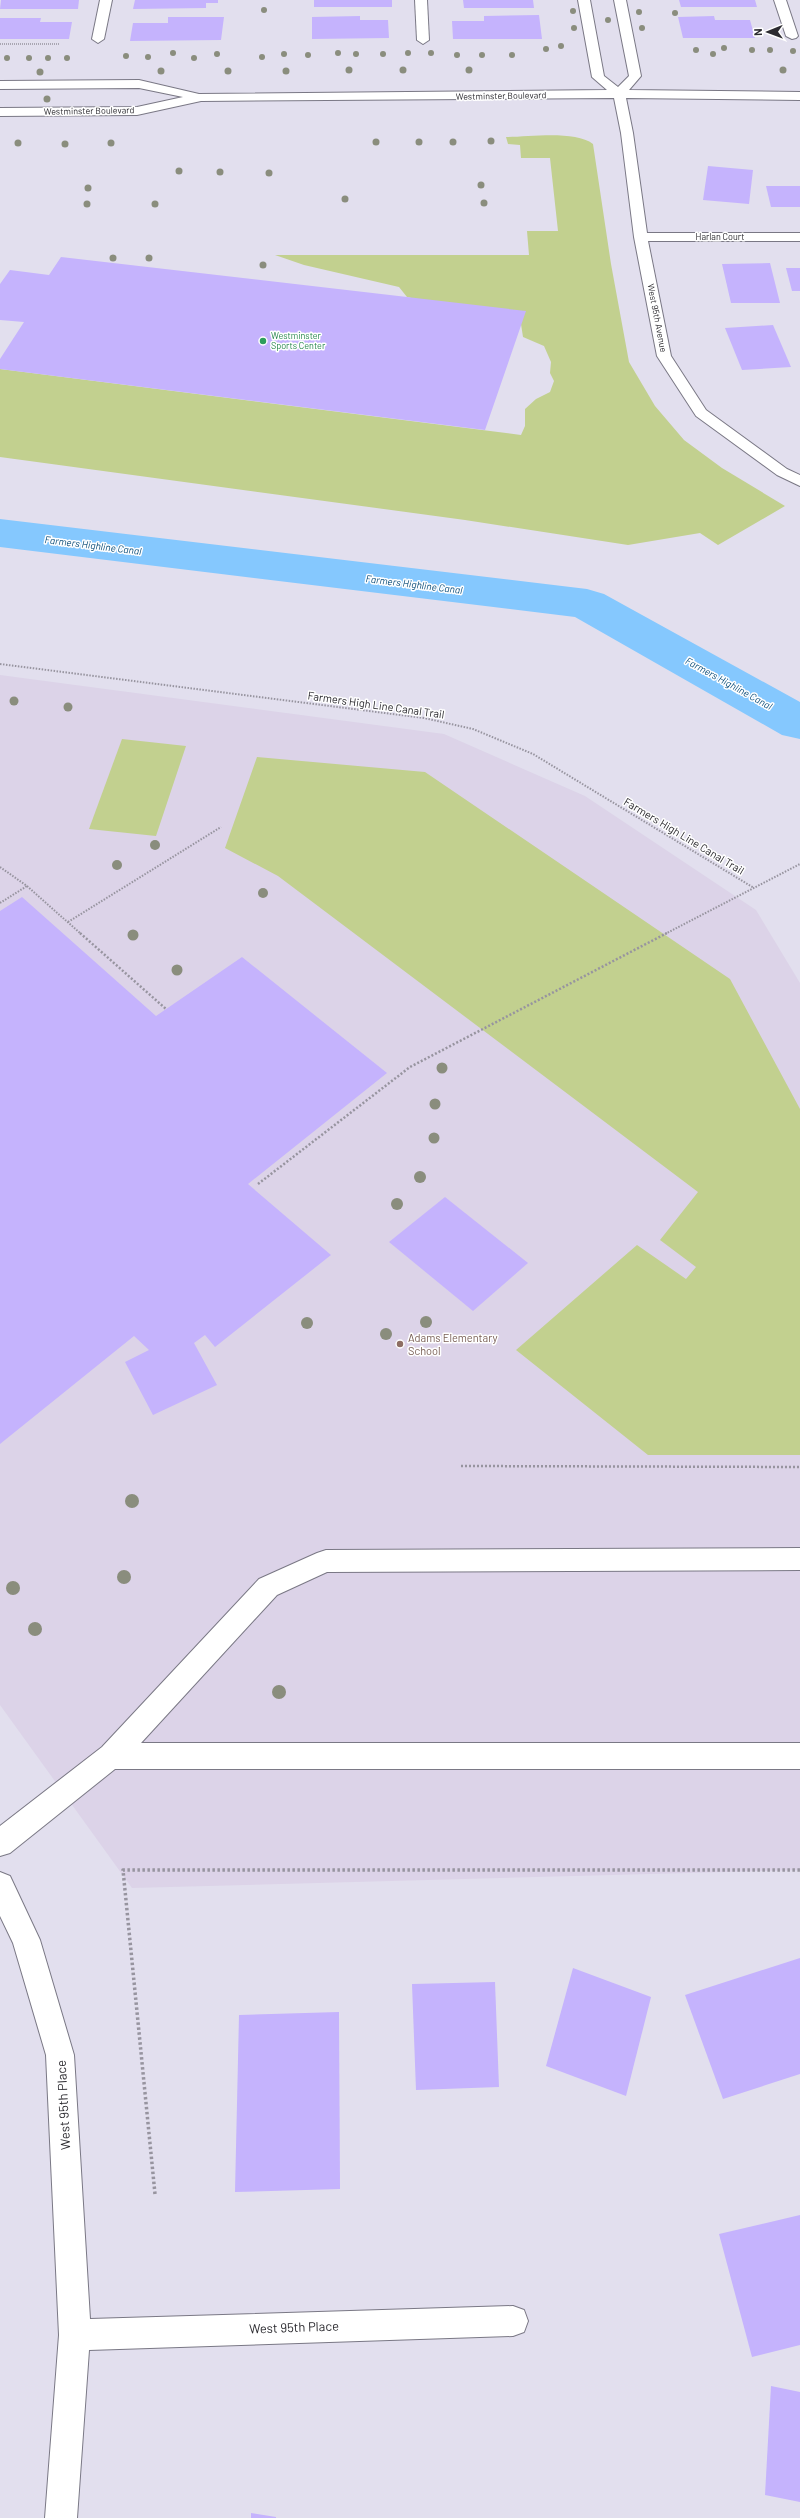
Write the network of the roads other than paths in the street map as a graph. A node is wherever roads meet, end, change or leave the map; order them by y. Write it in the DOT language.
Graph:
graph roads {
  1 [pos="106,0"];
  2 [pos="421,0"];
  3 [pos="584,0"];
  4 [pos="620,0"];
  5 [pos="780,0"];
  6 [pos="792,36"];
  7 [pos="98,39"];
  8 [pos="423,40"];
  9 [pos="0,85"];
  10 [pos="619,94"];
  11 [pos="800,96"];
  12 [pos="201,97"];
  13 [pos="0,112"];
  14 [pos="641,237"];
  15 [pos="800,237"];
  16 [pos="800,482"];
  17 [pos="800,1559"];
  18 [pos="110,1756"];
  19 [pos="800,1756"];
  20 [pos="0,1844"];
  21 [pos="0,1886"];
  22 [pos="513,2321"];
  23 [pos="75,2335"];
  24 [pos="60,2518"];
  1 -- 7 [label="street"];
  2 -- 8 [label="street"];
  3 -- 10 [label="street"];
  4 -- 10 [label="street"];
  5 -- 6 [label="street"];
  9 -- 12 [label="street, Westminster Boulevard"];
  10 -- 11 [label="street, Westminster Boulevard"];
  10 -- 12 [label="street, Westminster Boulevard"];
  10 -- 14 [label="street, West 95th Avenue"];
  12 -- 13 [label="street, Westminster Boulevard"];
  14 -- 15 [label="street, Harlan Court"];
  14 -- 16 [label="street, West 95th Avenue"];
  17 -- 18 [label="street"];
  18 -- 19 [label="street"];
  18 -- 20 [label="street"];
  21 -- 23 [label="street, West 95th Place"];
  22 -- 23 [label="street, West 95th Place"];
  23 -- 24 [label="street, West 95th Place"];
}
